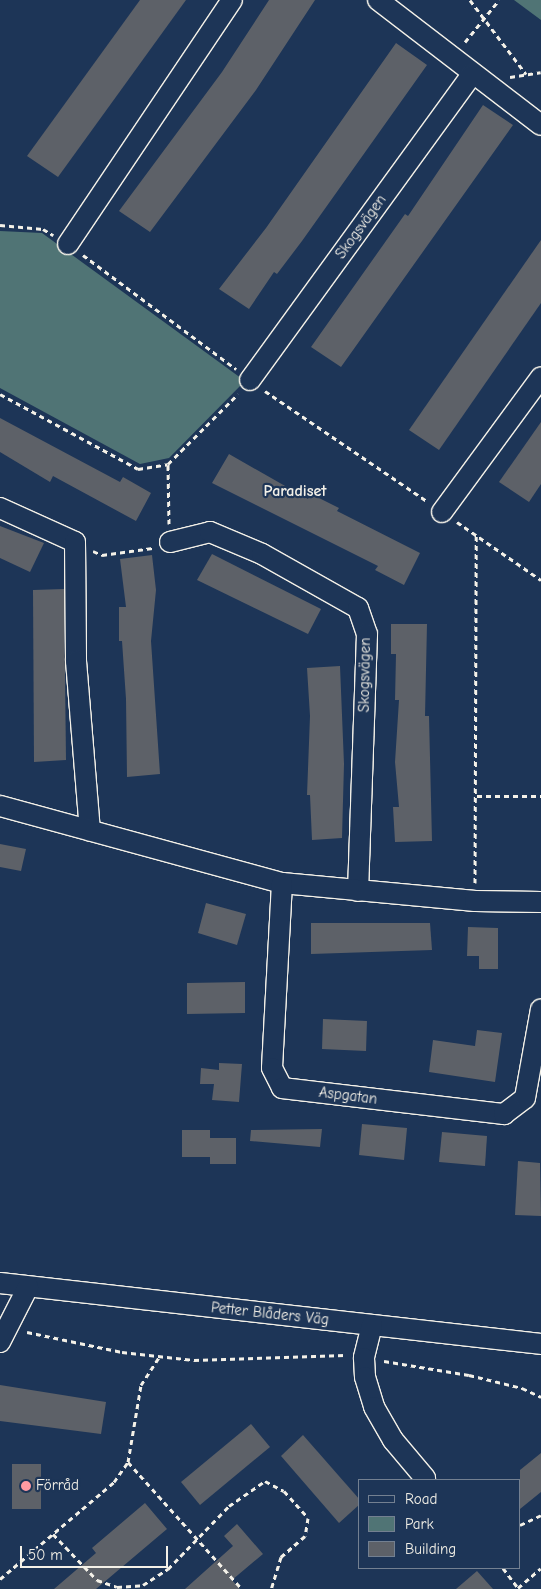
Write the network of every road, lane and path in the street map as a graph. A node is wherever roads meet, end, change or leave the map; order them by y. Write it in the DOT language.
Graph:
graph roads {
  1 [pos="232,0"];
  2 [pos="378,0"];
  3 [pos="470,0"];
  4 [pos="499,0"];
  5 [pos="484,20"];
  6 [pos="452,58"];
  7 [pos="472,74"];
  8 [pos="526,74"];
  9 [pos="541,125"];
  10 [pos="0,225"];
  11 [pos="68,244"];
  12 [pos="541,377"];
  13 [pos="250,380"];
  14 [pos="0,394"];
  15 [pos="168,464"];
  16 [pos="0,508"];
  17 [pos="442,512"];
  18 [pos="476,535"];
  19 [pos="74,542"];
  20 [pos="170,542"];
  21 [pos="541,580"];
  22 [pos="477,796"];
  23 [pos="541,796"];
  24 [pos="0,806"];
  25 [pos="90,830"];
  26 [pos="282,883"];
  27 [pos="358,891"];
  28 [pos="475,901"];
  29 [pos="541,902"];
  30 [pos="541,1009"];
  31 [pos="0,1283"];
  32 [pos="28,1287"];
  33 [pos="372,1325"];
  34 [pos="5,1334"];
  35 [pos="541,1344"];
  36 [pos="160,1356"];
  37 [pos="364,1358"];
  38 [pos="541,1397"];
  39 [pos="128,1462"];
  40 [pos="425,1478"];
  41 [pos="541,1515"];
  42 [pos="521,1525"];
  43 [pos="53,1534"];
  44 [pos="196,1538"];
  45 [pos="541,1568"];
  46 [pos="504,1569"];
  47 [pos="0,1579"];
  48 [pos="242,1589"];
  49 [pos="271,1589"];
  50 [pos="519,1589"];
  1 -- 11 [label="street"];
  2 -- 6 [label="street"];
  3 -- 5 [label="path"];
  4 -- 5 [label="path"];
  5 -- 6 [label="path"];
  5 -- 8 [label="path"];
  6 -- 7 [label="street"];
  7 -- 9 [label="street"];
  7 -- 13 [label="street, Skogsvägen"];
  10 -- 11 [label="path"];
  11 -- 13 [label="path"];
  12 -- 17 [label="street"];
  13 -- 15 [label="path"];
  13 -- 17 [label="path"];
  14 -- 15 [label="path"];
  15 -- 20 [label="path"];
  16 -- 19 [label="street"];
  17 -- 18 [label="path"];
  18 -- 21 [label="path"];
  18 -- 22 [label="path"];
  19 -- 20 [label="path"];
  19 -- 25 [label="street"];
  20 -- 27 [label="street, Skogsvägen"];
  22 -- 23 [label="path"];
  22 -- 28 [label="path"];
  24 -- 25 [label="street"];
  25 -- 26 [label="street"];
  26 -- 27 [label="street"];
  26 -- 30 [label="street, Aspgatan"];
  27 -- 28 [label="street"];
  28 -- 29 [label="street"];
  31 -- 32 [label="street, Petter Blåders Väg"];
  32 -- 33 [label="street, Petter Blåders Väg"];
  32 -- 34 [label="street"];
  33 -- 35 [label="street, Petter Blåders Väg"];
  33 -- 37 [label="street"];
  34 -- 36 [label="path"];
  36 -- 37 [label="path"];
  36 -- 39 [label="path"];
  37 -- 38 [label="path"];
  37 -- 40 [label="street"];
  39 -- 43 [label="path"];
  39 -- 44 [label="path"];
  41 -- 42 [label="path"];
  43 -- 44 [label="path"];
  43 -- 47 [label="path"];
  44 -- 48 [label="path"];
  44 -- 49 [label="path"];
  45 -- 50 [label="path"];
  46 -- 50 [label="path"];
}
